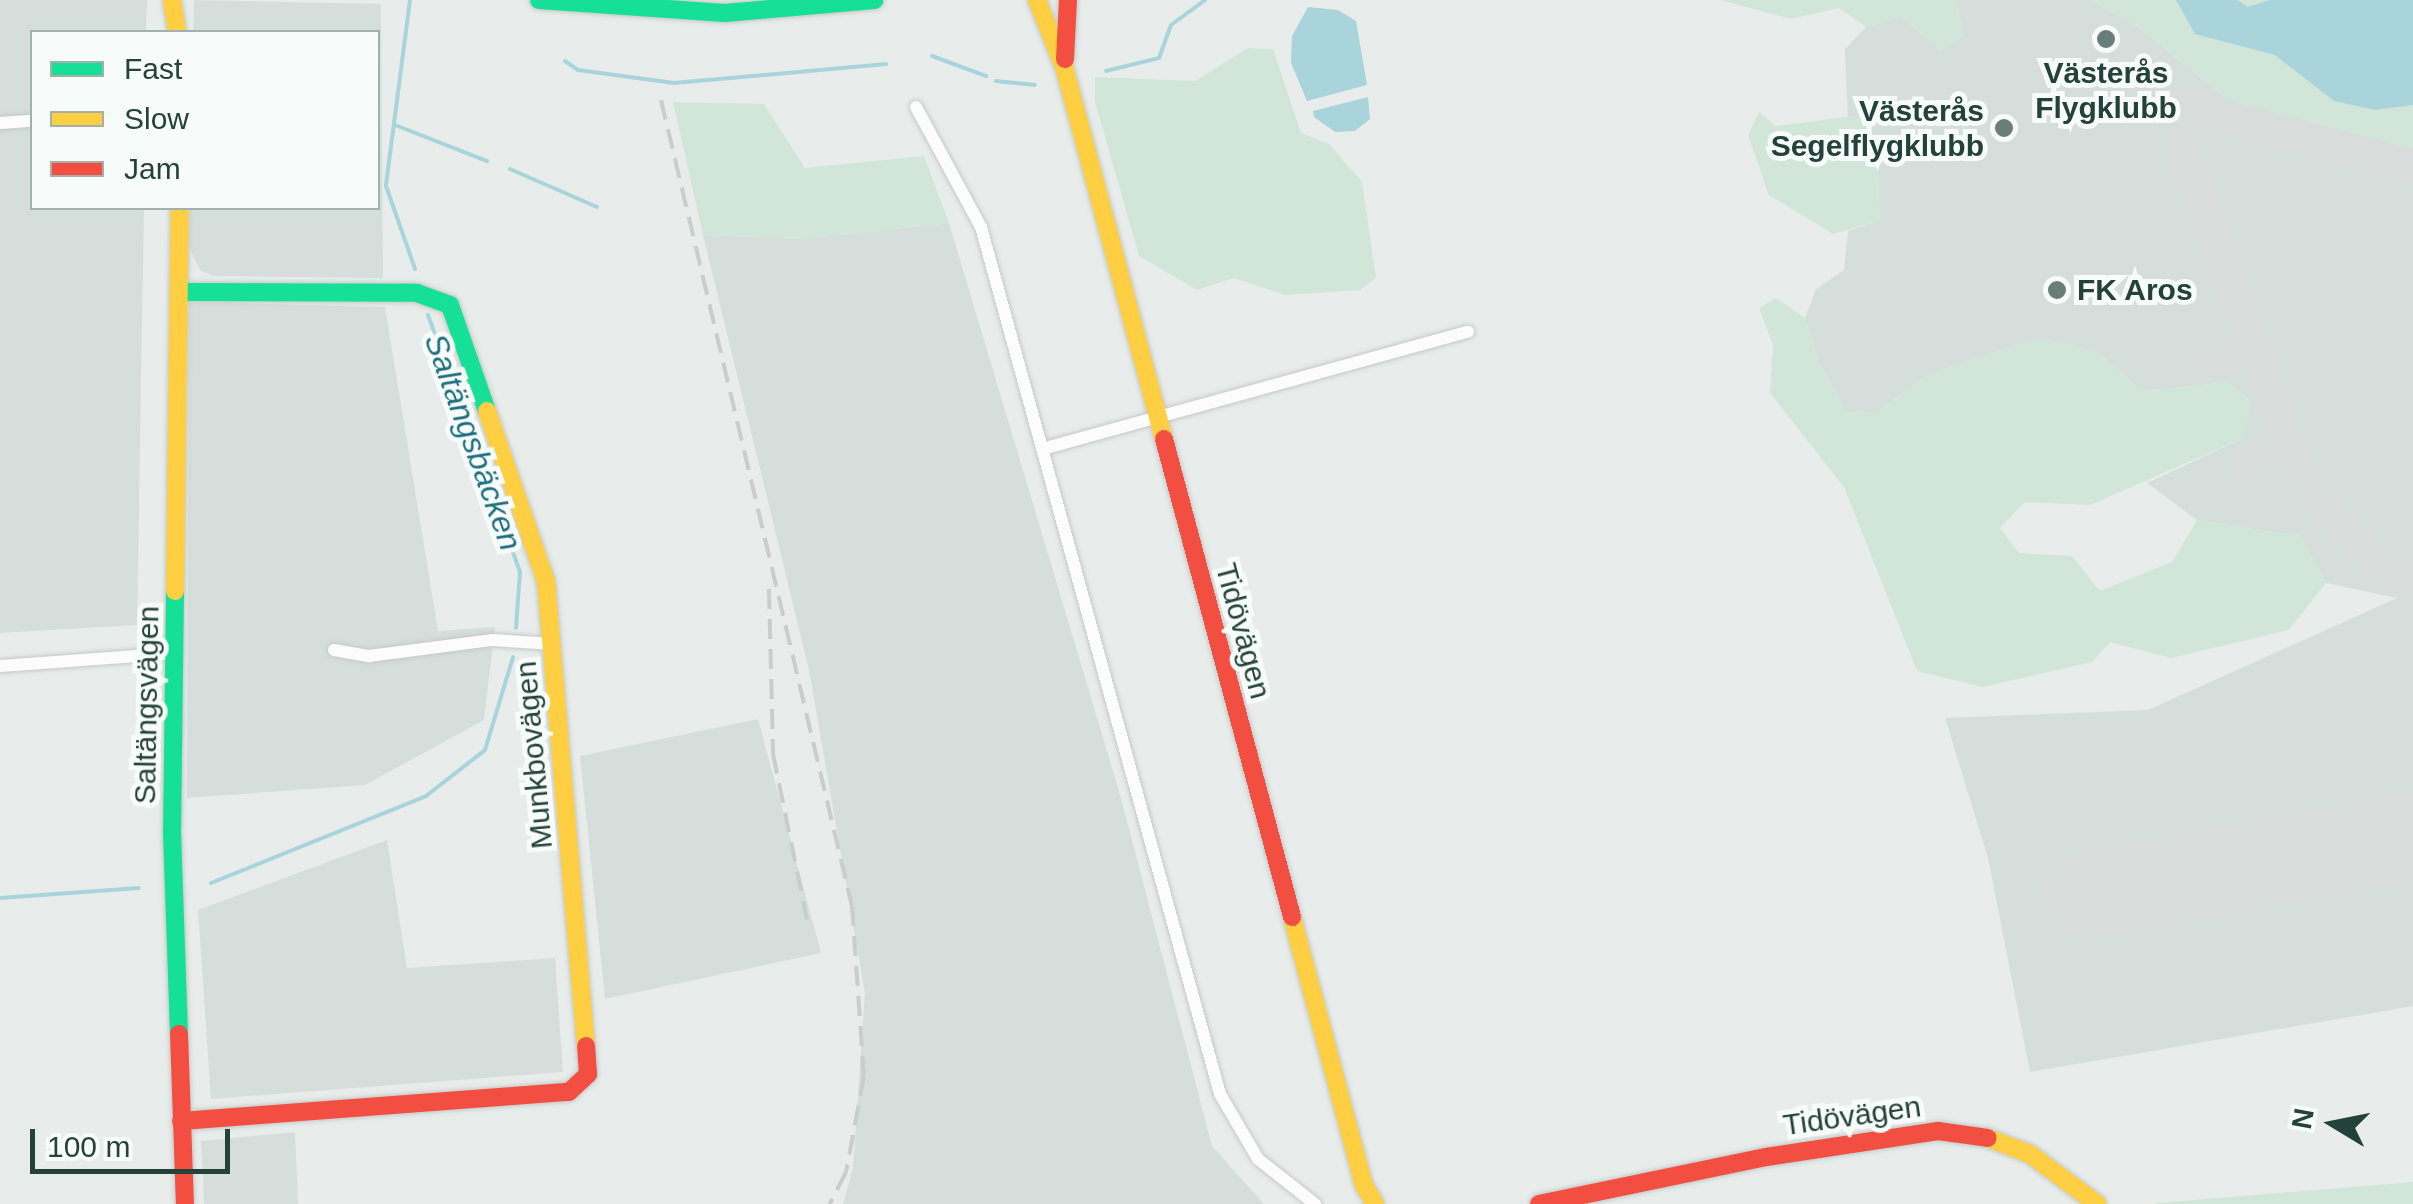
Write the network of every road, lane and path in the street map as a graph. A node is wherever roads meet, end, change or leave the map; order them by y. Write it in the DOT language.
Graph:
graph roads {
  1 [pos="172,0"];
  2 [pos="182,0"];
  3 [pos="539,0"];
  4 [pos="874,0"];
  5 [pos="1038,0"];
  6 [pos="1064,0"];
  7 [pos="178,30"];
  8 [pos="178,30"];
  9 [pos="1064,70"];
  10 [pos="916,108"];
  11 [pos="30,121"];
  12 [pos="0,124"];
  13 [pos="180,210"];
  14 [pos="179,292"];
  15 [pos="1468,332"];
  16 [pos="1157,418"];
  17 [pos="1042,449"];
  18 [pos="553,644"];
  19 [pos="334,650"];
  20 [pos="175,653"];
  21 [pos="0,666"];
  22 [pos="181,1121"];
  23 [pos="185,1204"];
  24 [pos="1315,1204"];
  25 [pos="1375,1204"];
  26 [pos="1539,1204"];
  27 [pos="2097,1204"];
  1 -- 7 [label="street"];
  2 -- 8 [label="street"];
  3 -- 4 [label="street"];
  5 -- 6 [label="street"];
  5 -- 9 [label="street, Tidövägen"];
  6 -- 9 [label="street, Tidövägen"];
  9 -- 16 [label="street, Tidövägen"];
  10 -- 17 [label="street"];
  11 -- 12 [label="street"];
  13 -- 14 [label="street, Saltängsvägen"];
  14 -- 18 [label="street, Munkbovägen"];
  14 -- 20 [label="street, Saltängsvägen"];
  15 -- 16 [label="street"];
  16 -- 17 [label="street"];
  16 -- 25 [label="street, Tidövägen"];
  17 -- 24 [label="street"];
  18 -- 19 [label="street"];
  18 -- 22 [label="street, Munkbovägen"];
  20 -- 21 [label="street"];
  20 -- 22 [label="street, Saltängsvägen"];
  22 -- 23 [label="street, Saltängsvägen"];
  26 -- 27 [label="street, Tidövägen"];
}
